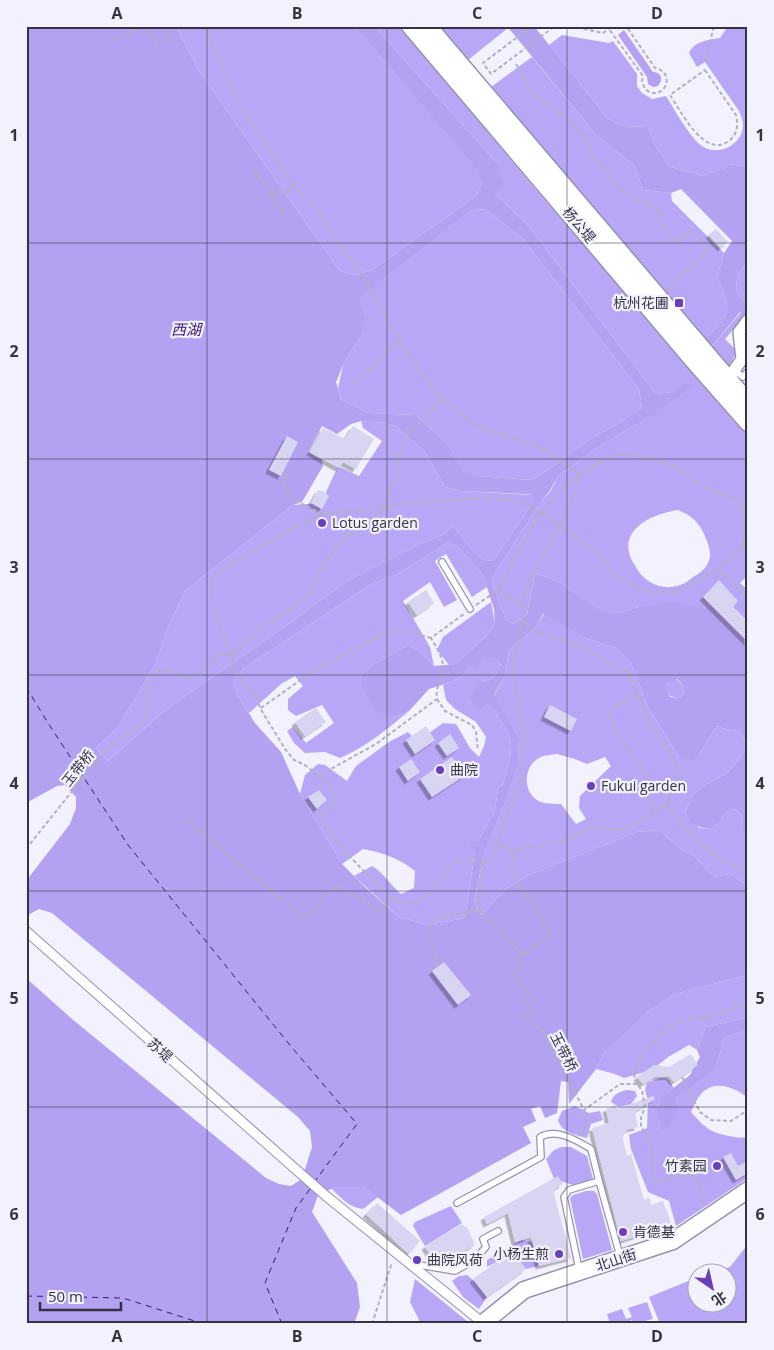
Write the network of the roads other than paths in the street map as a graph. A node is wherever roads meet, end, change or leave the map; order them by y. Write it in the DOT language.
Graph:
graph roads {
  1 [pos="410,26"];
  2 [pos="428,26"];
  3 [pos="748,320"];
  4 [pos="732,336"];
  5 [pos="741,345"];
  6 [pos="745,361"];
  7 [pos="748,371"];
  8 [pos="731,375"];
  9 [pos="748,402"];
  10 [pos="748,423"];
  11 [pos="442,562"];
  12 [pos="470,609"];
  13 [pos="26,931"];
  14 [pos="599,1181"];
  15 [pos="748,1190"];
  16 [pos="457,1203"];
  17 [pos="498,1231"];
  18 [pos="621,1258"];
  19 [pos="408,1264"];
  20 [pos="580,1272"];
  21 [pos="483,1324"];
  1 -- 10 [label="main road, 杨公堤"];
  2 -- 8 [label="main road, 杨公堤"];
  3 -- 5 [label="street"];
  4 -- 5 [label="lane"];
  5 -- 6 [label="street"];
  6 -- 8 [label="street"];
  7 -- 8 [label="lane"];
  8 -- 9 [label="main road, 杨公堤"];
  11 -- 12 [label="lane"];
  13 -- 19 [label="street, 苏堤"];
  14 -- 16 [label="lane"];
  14 -- 18 [label="lane"];
  14 -- 20 [label="lane"];
  15 -- 18 [label="main road, 北山街"];
  17 -- 19 [label="lane"];
  18 -- 20 [label="main road, 北山街"];
  19 -- 21 [label="street"];
  20 -- 21 [label="main road, 北山街"];
}
